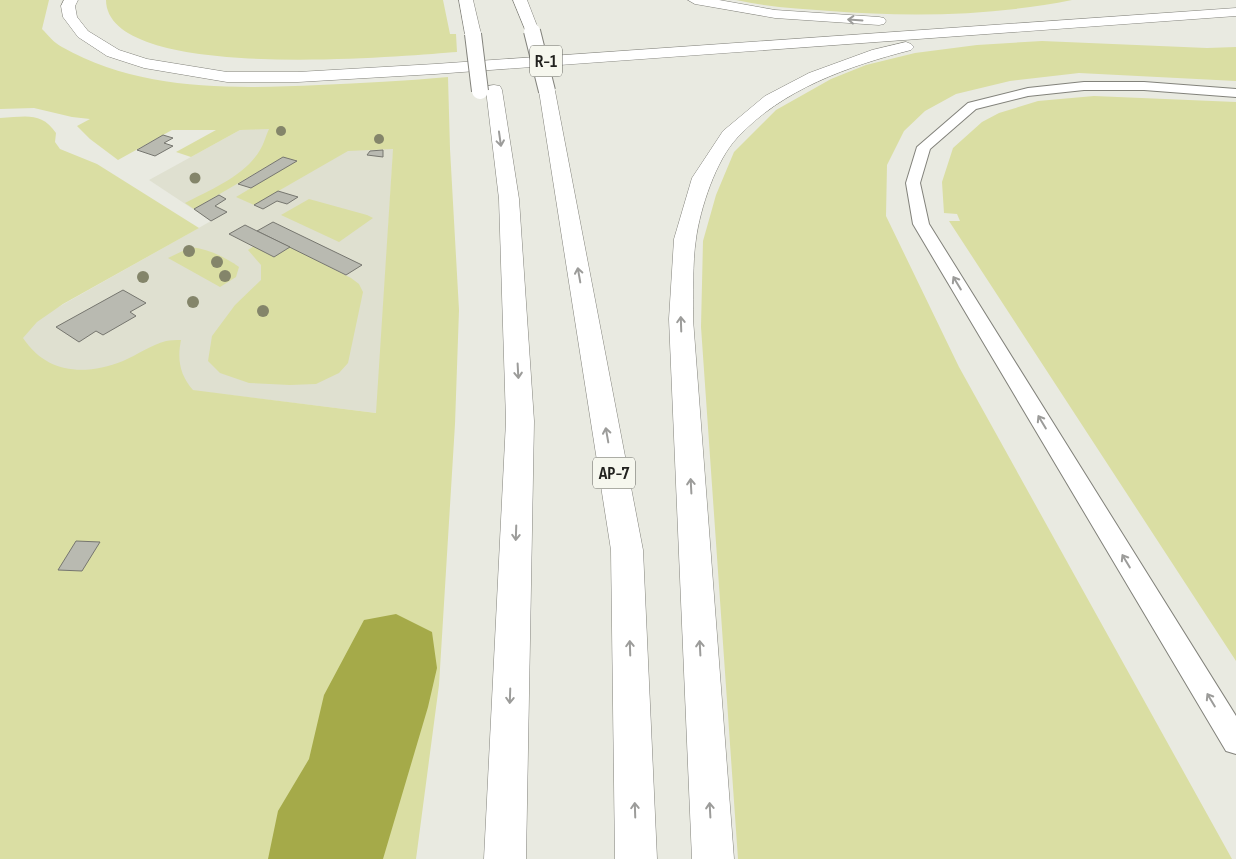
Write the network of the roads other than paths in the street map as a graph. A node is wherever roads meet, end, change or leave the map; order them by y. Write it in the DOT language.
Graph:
graph roads {
  1 [pos="71,0"];
  2 [pos="466,0"];
  3 [pos="481,0"];
  4 [pos="520,0"];
  5 [pos="695,0"];
  6 [pos="1236,4"];
  7 [pos="1236,12"];
  8 [pos="86,16"];
  9 [pos="1050,21"];
  10 [pos="480,33"];
  11 [pos="1236,93"];
  12 [pos="1236,742"];
  13 [pos="504,859"];
  14 [pos="636,859"];
  15 [pos="713,859"];
  1 -- 9 [label="highway, R-1"];
  2 -- 10 [label="highway"];
  3 -- 10 [label="highway"];
  14 -- 4 [label="highway, AP-7, one-way, bridge"];
  9 -- 5 [label="highway, one-way"];
  6 -- 9 [label="highway"];
  7 -- 9 [label="highway, R-1"];
  8 -- 9 [label="highway"];
  15 -- 9 [label="highway, one-way"];
  10 -- 13 [label="highway, one-way, bridge"];
  12 -- 11 [label="lane, one-way"];
}
